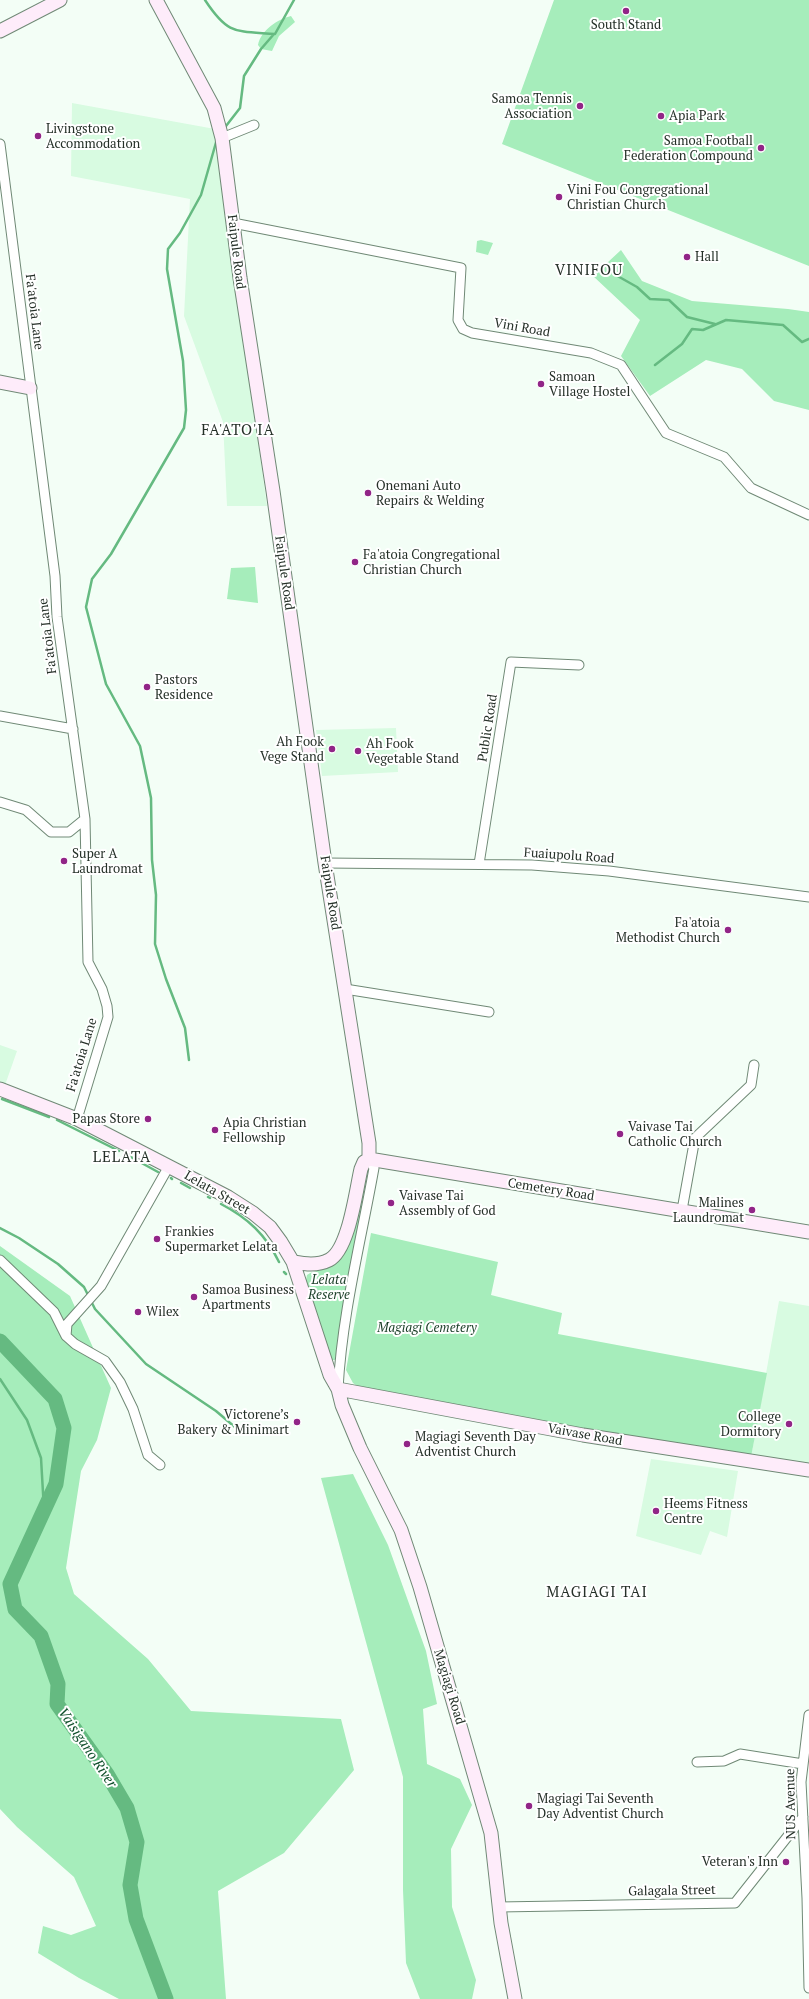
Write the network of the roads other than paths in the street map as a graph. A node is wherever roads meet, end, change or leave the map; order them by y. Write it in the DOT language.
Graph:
graph roads {
  1 [pos="60,0"];
  2 [pos="156,0"];
  3 [pos="0,31"];
  4 [pos="254,125"];
  5 [pos="222,138"];
  6 [pos="0,144"];
  7 [pos="232,223"];
  8 [pos="0,382"];
  9 [pos="30,388"];
  10 [pos="809,515"];
  11 [pos="579,666"];
  12 [pos="0,716"];
  13 [pos="73,729"];
  14 [pos="0,802"];
  15 [pos="85,819"];
  16 [pos="325,863"];
  17 [pos="479,864"];
  18 [pos="809,897"];
  19 [pos="345,989"];
  20 [pos="489,1012"];
  21 [pos="754,1065"];
  22 [pos="0,1089"];
  23 [pos="76,1118"];
  24 [pos="369,1159"];
  25 [pos="170,1166"];
  26 [pos="682,1210"];
  27 [pos="809,1232"];
  28 [pos="0,1260"];
  29 [pos="293,1262"];
  30 [pos="66,1336"];
  31 [pos="338,1389"];
  32 [pos="160,1465"];
  33 [pos="809,1470"];
  34 [pos="809,1715"];
  35 [pos="697,1762"];
  36 [pos="803,1764"];
  37 [pos="803,1818"];
  38 [pos="499,1907"];
  39 [pos="809,1988"];
  40 [pos="515,1999"];
  1 -- 3 [label="street"];
  2 -- 5 [label="street, Faipule Road"];
  4 -- 5 [label="street"];
  5 -- 7 [label="street, Faipule Road"];
  6 -- 9 [label="street, Fa'atoia Lane"];
  7 -- 10 [label="street, Vini Road"];
  7 -- 16 [label="street, Faipule Road"];
  8 -- 9 [label="street"];
  9 -- 13 [label="street, Fa'atoia Lane"];
  11 -- 17 [label="street, Public Road"];
  12 -- 13 [label="street"];
  13 -- 15 [label="street, Fa'atoia Lane"];
  14 -- 15 [label="street"];
  15 -- 23 [label="street, Fa'atoia Lane"];
  16 -- 17 [label="street, Fuaiupolu Road"];
  16 -- 19 [label="street, Faipule Road"];
  17 -- 18 [label="street, Fuaiupolu Road"];
  19 -- 20 [label="street"];
  19 -- 24 [label="street, Faipule Road"];
  21 -- 26 [label="street"];
  22 -- 23 [label="street, Lelata Street"];
  23 -- 25 [label="street, Lelata Street"];
  24 -- 26 [label="street, Cemetery Road"];
  24 -- 29 [label="street"];
  24 -- 31 [label="street"];
  25 -- 29 [label="street, Lelata Street"];
  25 -- 30 [label="street"];
  26 -- 27 [label="street, Cemetery Road"];
  28 -- 30 [label="street"];
  29 -- 31 [label="street, Lelata Street"];
  30 -- 32 [label="street"];
  31 -- 33 [label="street, Vaivase Road"];
  31 -- 38 [label="street, Magiagi Road"];
  34 -- 36 [label="street, NUS Avenue"];
  35 -- 36 [label="street"];
  36 -- 37 [label="street, NUS Avenue"];
  37 -- 38 [label="street, Galagala Street"];
  37 -- 39 [label="street, NUS Avenue"];
  38 -- 40 [label="street, Magiagi Road"];
}
